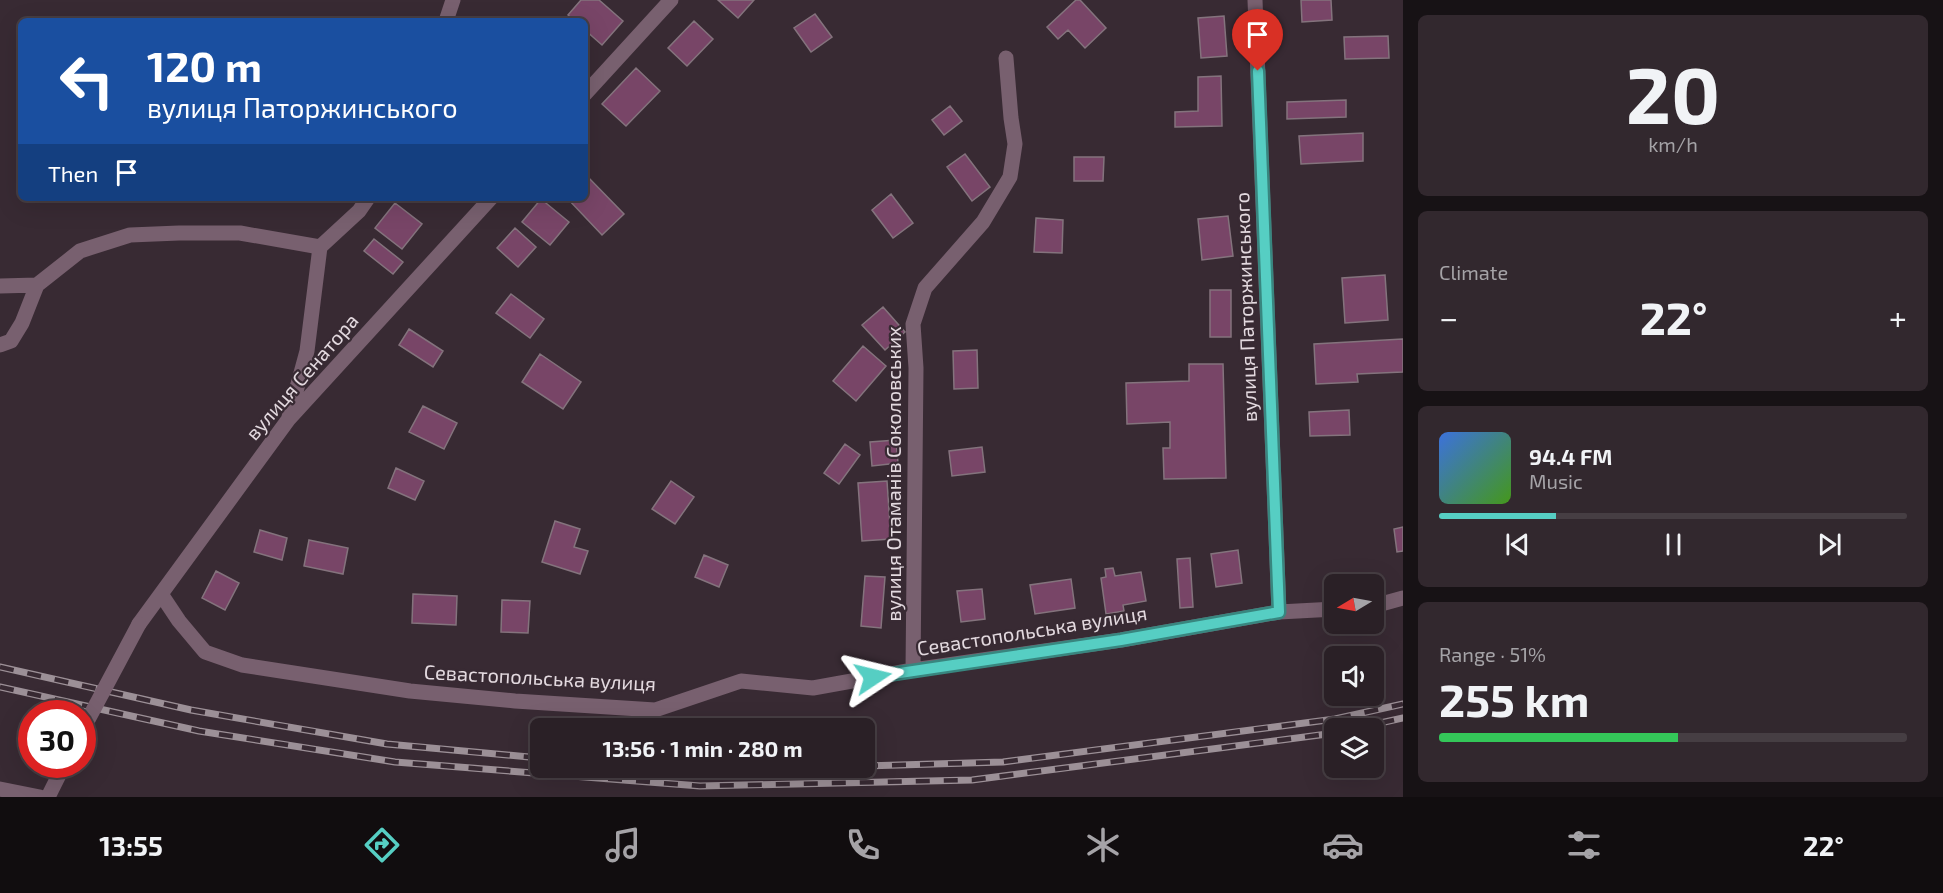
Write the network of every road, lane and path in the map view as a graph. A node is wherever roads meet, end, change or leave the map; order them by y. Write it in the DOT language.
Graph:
graph roads {
  1 [pos="453,0"];
  2 [pos="671,0"];
  3 [pos="1255,0"];
  4 [pos="448,18"];
  5 [pos="1006,58"];
  6 [pos="588,91"];
  7 [pos="366,201"];
  8 [pos="488,201"];
  9 [pos="320,247"];
  10 [pos="37,285"];
  11 [pos="0,286"];
  12 [pos="0,345"];
  13 [pos="288,420"];
  14 [pos="161,594"];
  15 [pos="1403,598"];
  16 [pos="1384,603"];
  17 [pos="1324,610"];
  18 [pos="1279,612"];
  19 [pos="913,670"];
  20 [pos="96,705"];
  21 [pos="58,778"];
  22 [pos="0,789"];
  23 [pos="40,797"];
  24 [pos="48,797"];
  1 -- 4 [label="street"];
  2 -- 6 [label="street"];
  3 -- 18 [label="street, вулиця Паторжинського"];
  5 -- 19 [label="street, вулиця Отаманів Соколовських"];
  7 -- 9 [label="street"];
  8 -- 13 [label="street, вулиця Сенатора"];
  9 -- 10 [label="street"];
  9 -- 13 [label="street"];
  10 -- 11 [label="street"];
  10 -- 12 [label="street"];
  13 -- 14 [label="street, вулиця Сенатора"];
  14 -- 19 [label="street, Севастопольська вулиця"];
  14 -- 20 [label="street, вулиця Сенатора, bridge"];
  15 -- 16 [label="street"];
  17 -- 18 [label="street, Севастопольська вулиця"];
  18 -- 19 [label="street, Севастопольська вулиця"];
  21 -- 24 [label="street"];
  22 -- 23 [label="street"];
}
